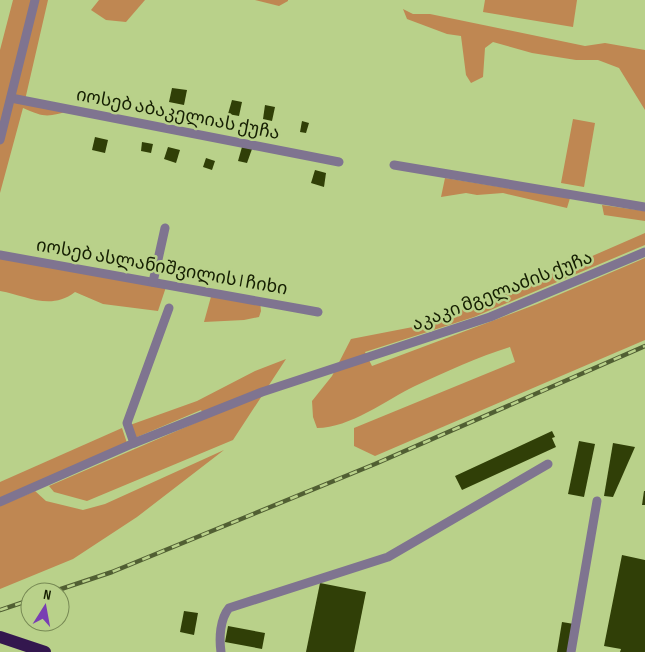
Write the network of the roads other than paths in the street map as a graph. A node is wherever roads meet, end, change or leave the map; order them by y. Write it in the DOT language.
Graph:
graph roads {
  1 [pos="34,0"];
  2 [pos="11,98"];
  3 [pos="0,140"];
  4 [pos="339,162"];
  5 [pos="394,165"];
  6 [pos="645,207"];
  7 [pos="165,228"];
  8 [pos="645,252"];
  9 [pos="0,254"];
  10 [pos="153,282"];
  11 [pos="169,308"];
  12 [pos="318,312"];
  13 [pos="134,443"];
  14 [pos="548,464"];
  15 [pos="597,501"];
  16 [pos="0,502"];
  17 [pos="0,637"];
  18 [pos="45,652"];
  19 [pos="220,652"];
  20 [pos="571,652"];
  1 -- 2 [label="street"];
  2 -- 3 [label="street"];
  2 -- 4 [label="street, იოსებ აბაკელიას ქუჩა"];
  5 -- 6 [label="street"];
  7 -- 10 [label="street"];
  8 -- 13 [label="street, აკაკი მგელაძის ქუჩა"];
  9 -- 10 [label="street, იოსებ ასლანიშვილის I ჩიხი"];
  10 -- 12 [label="street, იოსებ ასლანიშვილის I ჩიხი"];
  11 -- 13 [label="street"];
  13 -- 16 [label="street, აკაკი მგელაძის ქუჩა"];
  14 -- 19 [label="street"];
  15 -- 20 [label="street"];
  17 -- 18 [label="highway"];
}
